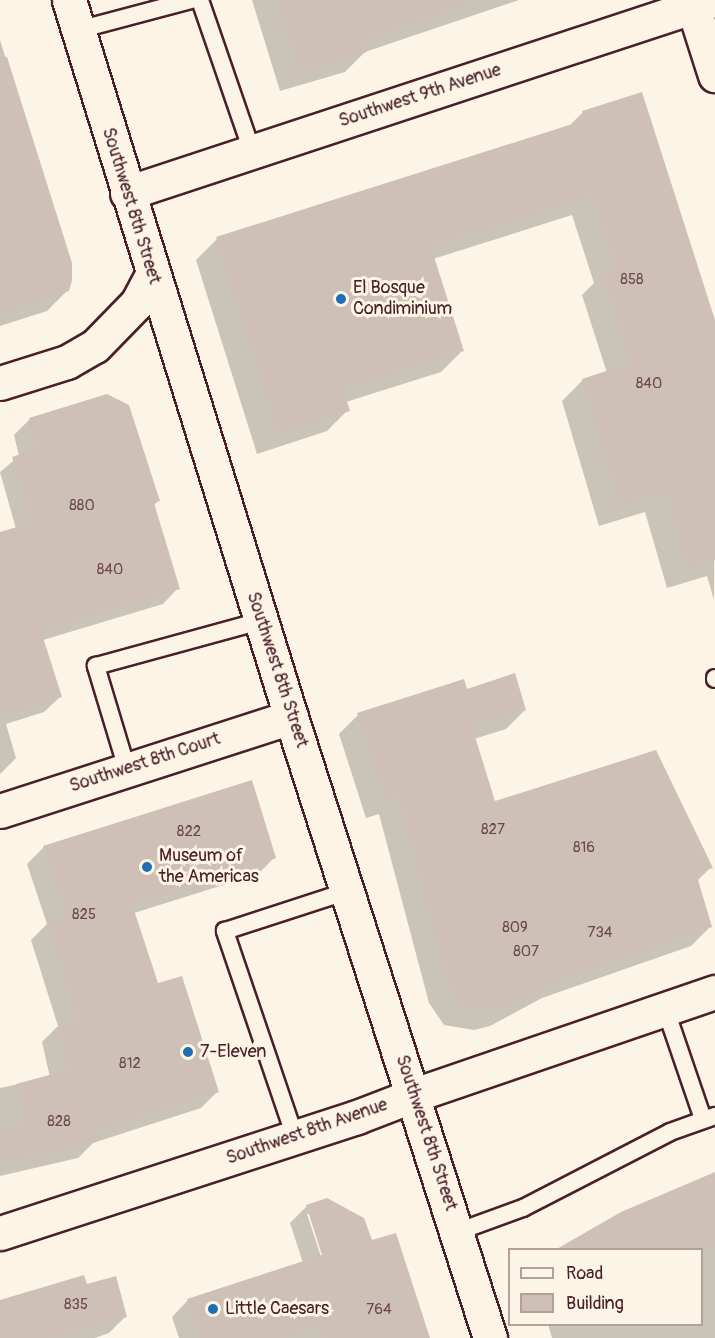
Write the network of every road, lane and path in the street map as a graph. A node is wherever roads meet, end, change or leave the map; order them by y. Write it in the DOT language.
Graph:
graph roads {
  1 [pos="191,0"];
  2 [pos="200,0"];
  3 [pos="699,2"];
  4 [pos="73,15"];
  5 [pos="715,75"];
  6 [pos="252,151"];
  7 [pos="127,193"];
  8 [pos="152,275"];
  9 [pos="0,383"];
  10 [pos="261,621"];
  11 [pos="291,717"];
  12 [pos="127,769"];
  13 [pos="0,811"];
  14 [pos="348,891"];
  15 [pos="715,992"];
  16 [pos="665,1008"];
  17 [pos="414,1095"];
  18 [pos="709,1118"];
  19 [pos="295,1137"];
  20 [pos="457,1232"];
  21 [pos="0,1233"];
  22 [pos="490,1338"];
  1 -- 4 [label="lane"];
  2 -- 6 [label="lane"];
  3 -- 5 [label="main road"];
  3 -- 6 [label="main road, Southwest 9th Avenue"];
  4 -- 7 [label="main road, Southwest 8th Street"];
  6 -- 7 [label="main road, Southwest 9th Avenue"];
  7 -- 8 [label="main road, Southwest 8th Street"];
  8 -- 9 [label="main road"];
  8 -- 10 [label="main road, Southwest 8th Street"];
  10 -- 11 [label="main road, Southwest 8th Street"];
  10 -- 12 [label="lane"];
  11 -- 12 [label="main road, Southwest 8th Court"];
  11 -- 14 [label="main road, Southwest 8th Street"];
  12 -- 13 [label="main road, Southwest 8th Court"];
  14 -- 17 [label="main road, Southwest 8th Street"];
  14 -- 19 [label="lane"];
  15 -- 16 [label="main road, Southwest 8th Avenue"];
  16 -- 17 [label="main road, Southwest 8th Avenue"];
  16 -- 18 [label="lane"];
  17 -- 19 [label="main road, Southwest 8th Avenue"];
  17 -- 20 [label="main road, Southwest 8th Street"];
  18 -- 20 [label="lane"];
  19 -- 21 [label="main road, Southwest 8th Avenue"];
  20 -- 22 [label="main road, Southwest 8th Street"];
}
